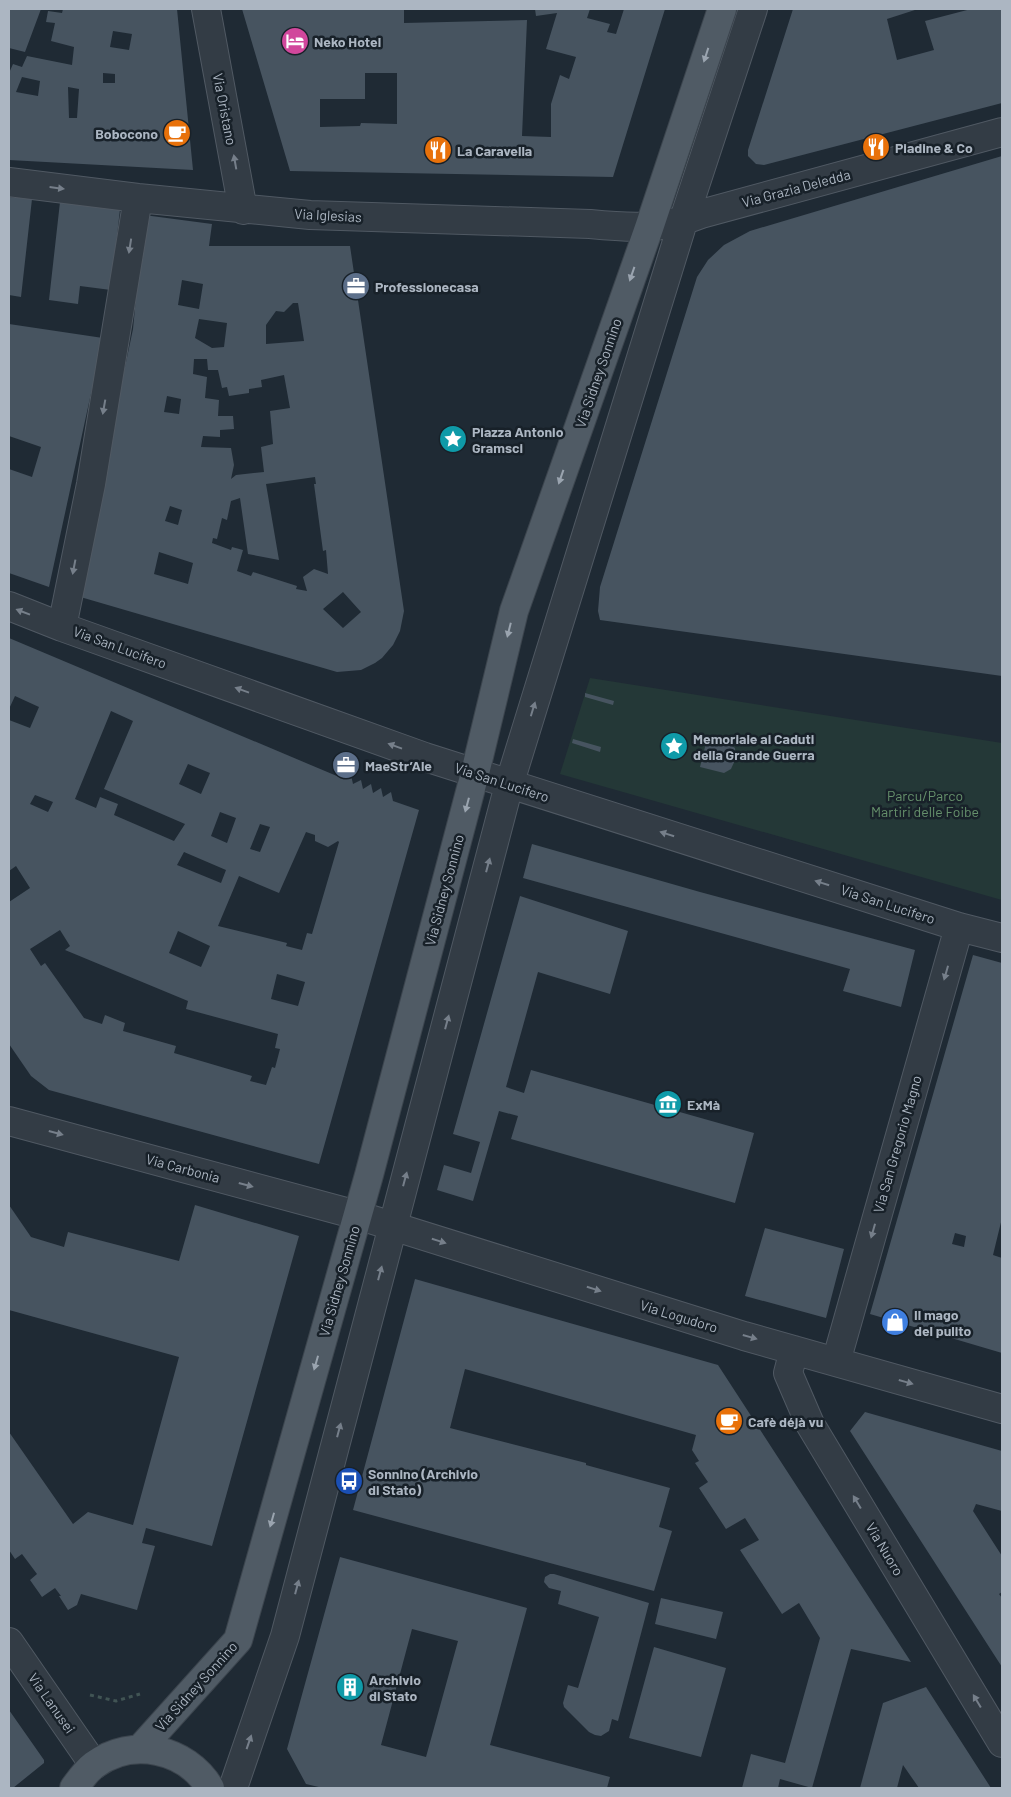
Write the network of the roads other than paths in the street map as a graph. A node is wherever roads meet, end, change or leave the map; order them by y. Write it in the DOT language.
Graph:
graph roads {
  1 [pos="206,9"];
  2 [pos="722,9"];
  3 [pos="753,9"];
  4 [pos="1002,132"];
  5 [pos="9,182"];
  6 [pos="138,198"];
  7 [pos="243,210"];
  8 [pos="683,222"];
  9 [pos="648,228"];
  10 [pos="9,606"];
  11 [pos="62,627"];
  12 [pos="475,773"];
  13 [pos="509,785"];
  14 [pos="959,926"];
  15 [pos="1002,938"];
  16 [pos="9,1121"];
  17 [pos="357,1215"];
  18 [pos="393,1226"];
  19 [pos="794,1350"];
  20 [pos="836,1362"];
  21 [pos="1002,1409"];
  22 [pos="9,1642"];
  23 [pos="1002,1743"];
  24 [pos="140,1749"];
  25 [pos="94,1765"];
  26 [pos="74,1788"];
  27 [pos="210,1788"];
  28 [pos="233,1788"];
  7 -- 1 [label="street, Via Oristano, one-way"];
  2 -- 9 [label="main road, Via Sidney Sonnino, one-way"];
  3 -- 8 [label="street"];
  4 -- 8 [label="street, Via Grazia Deledda"];
  5 -- 6 [label="street, Via Iglesias, one-way"];
  6 -- 7 [label="street, Via Iglesias"];
  6 -- 11 [label="street, one-way"];
  7 -- 9 [label="street, Via Iglesias"];
  8 -- 9 [label="street, Via Grazia Deledda"];
  13 -- 8 [label="street, one-way"];
  9 -- 12 [label="main road, Via Sidney Sonnino, one-way"];
  11 -- 10 [label="street, Via San Lucifero, one-way"];
  12 -- 11 [label="street, Via San Lucifero, one-way"];
  12 -- 13 [label="street, Via San Lucifero"];
  12 -- 17 [label="main road, Via Sidney Sonnino, one-way"];
  14 -- 13 [label="street, Via San Lucifero, one-way"];
  18 -- 13 [label="street, one-way"];
  14 -- 15 [label="street, Via San Lucifero"];
  14 -- 20 [label="street, Via San Gregorio Magno, one-way"];
  16 -- 17 [label="street, Via Carbonia, one-way"];
  17 -- 18 [label="street, Via Logudoro"];
  17 -- 24 [label="main road, Via Sidney Sonnino, one-way"];
  18 -- 19 [label="street, Via Logudoro, one-way"];
  28 -- 18 [label="street, one-way"];
  19 -- 20 [label="street, Via Logudoro"];
  23 -- 19 [label="street, Via Nuoro, one-way"];
  20 -- 21 [label="street, Via Logudoro, one-way"];
  22 -- 25 [label="street, Via Lanusei"];
  24 -- 25 [label="main road"];
  24 -- 27 [label="main road"];
  25 -- 26 [label="main road"];
}
